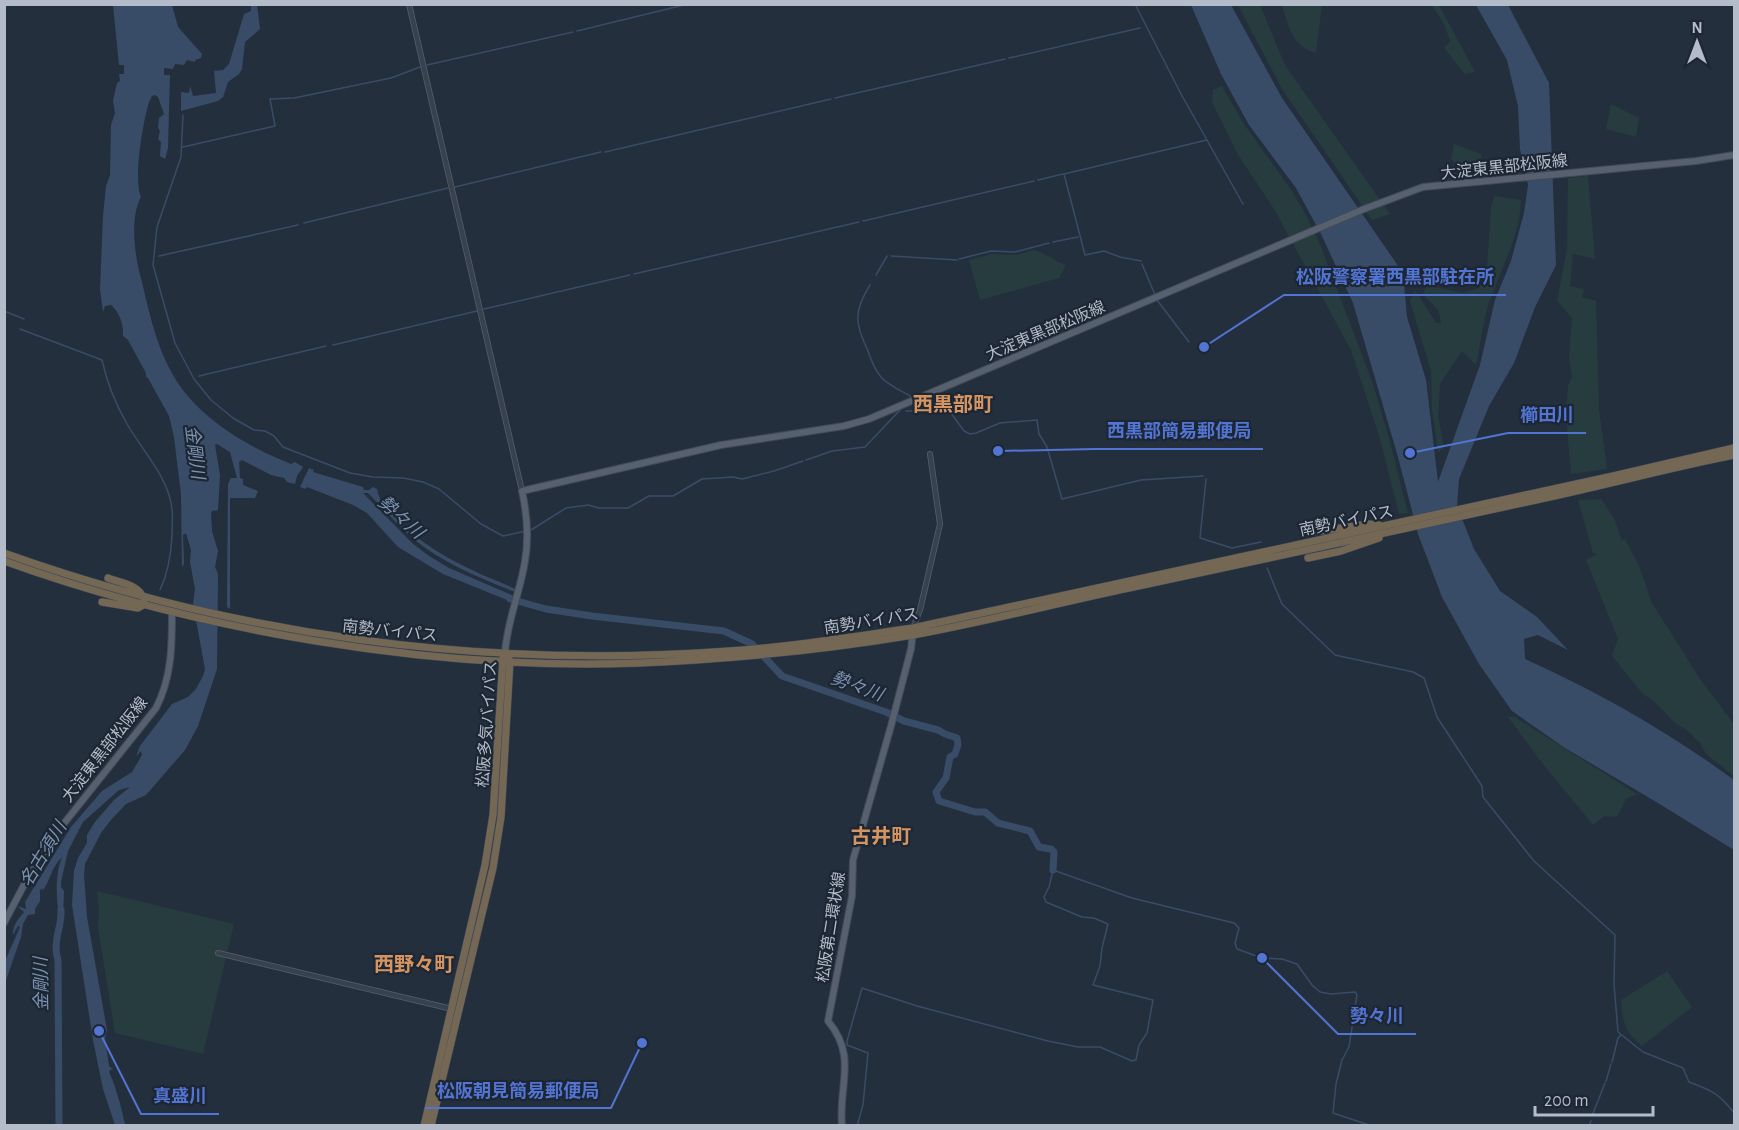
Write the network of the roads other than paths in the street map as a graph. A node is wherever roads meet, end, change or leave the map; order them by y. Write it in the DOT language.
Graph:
graph roads {
  1 [pos="409,4"];
  2 [pos="1734,155"];
  3 [pos="1734,448"];
  4 [pos="930,454"];
  5 [pos="1734,455"];
  6 [pos="1614,480"];
  7 [pos="522,491"];
  8 [pos="1391,528"];
  9 [pos="1307,533"];
  10 [pos="4,553"];
  11 [pos="1308,558"];
  12 [pos="4,561"];
  13 [pos="108,578"];
  14 [pos="144,600"];
  15 [pos="102,602"];
  16 [pos="161,604"];
  17 [pos="183,609"];
  18 [pos="172,611"];
  19 [pos="913,631"];
  20 [pos="505,658"];
  21 [pos="4,924"];
  22 [pos="218,953"];
  23 [pos="455,1009"];
  24 [pos="423,1125"];
  25 [pos="431,1125"];
  26 [pos="842,1125"];
  1 -- 7 [label="street"];
  2 -- 7 [label="main road, 大淀東黒部松阪線"];
  3 -- 6 [label="highway, 南勢バイパス"];
  4 -- 19 [label="street"];
  5 -- 6 [label="highway, 南勢バイパス"];
  6 -- 8 [label="highway, 南勢バイパス"];
  7 -- 20 [label="main road"];
  8 -- 9 [label="highway"];
  8 -- 11 [label="highway"];
  8 -- 19 [label="highway, 南勢バイパス"];
  10 -- 14 [label="highway, 南勢バイパス"];
  12 -- 14 [label="highway, 南勢バイパス"];
  13 -- 14 [label="highway"];
  14 -- 15 [label="highway"];
  14 -- 16 [label="highway, 南勢バイパス"];
  16 -- 17 [label="highway, 南勢バイパス"];
  16 -- 18 [label="highway, 南勢バイパス"];
  17 -- 18 [label="highway, 南勢バイパス"];
  17 -- 20 [label="highway, 南勢バイパス"];
  18 -- 21 [label="main road, 大淀東黒部松阪線"];
  19 -- 20 [label="highway, 南勢バイパス"];
  19 -- 26 [label="main road, 松阪第二環状線"];
  20 -- 23 [label="highway, 松阪多気バイパス"];
  22 -- 23 [label="street"];
  23 -- 24 [label="highway, 松阪多気バイパス"];
  23 -- 25 [label="highway, 松阪多気バイパス"];
}
